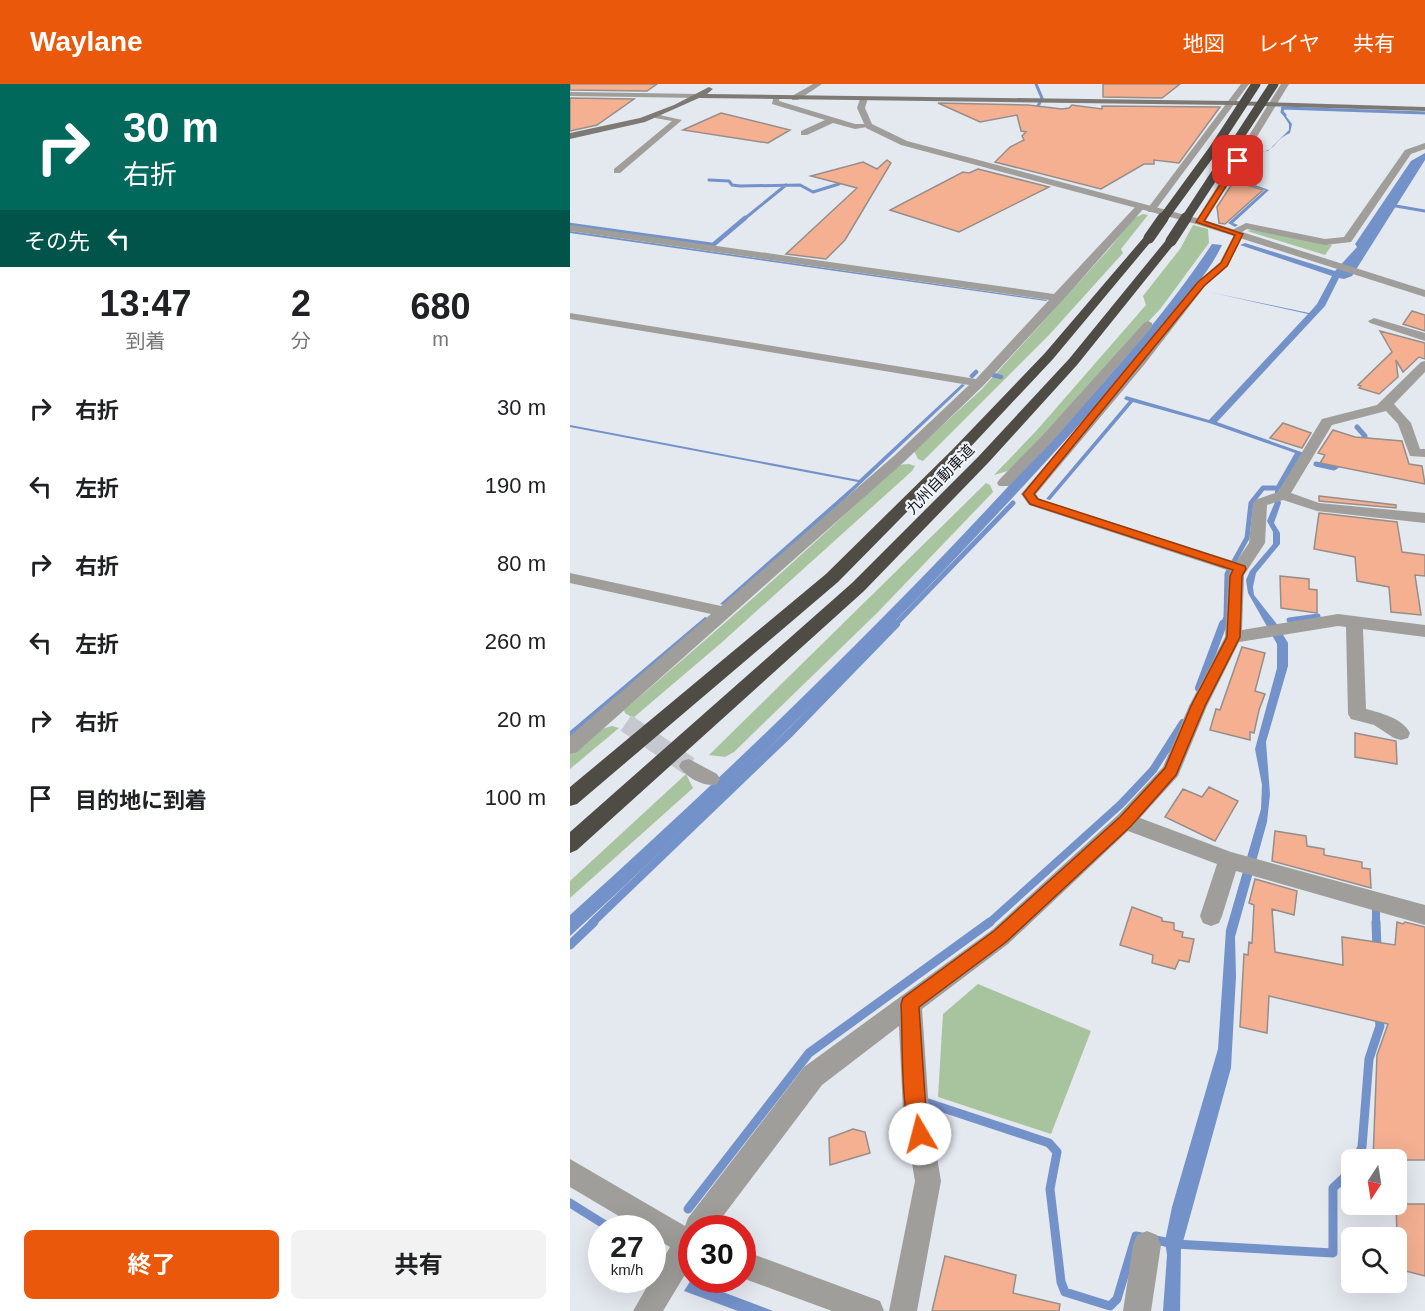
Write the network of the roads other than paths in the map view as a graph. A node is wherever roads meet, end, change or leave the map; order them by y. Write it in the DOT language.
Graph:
graph roads {
  1 [pos="587,84"];
  2 [pos="672,84"];
  3 [pos="717,84"];
  4 [pos="819,84"];
  5 [pos="1245,84"];
  6 [pos="1256,84"];
  7 [pos="1274,84"];
  8 [pos="1285,84"];
  9 [pos="570,93"];
  10 [pos="659,93"];
  11 [pos="699,96"];
  12 [pos="777,97"];
  13 [pos="795,98"];
  14 [pos="864,98"];
  15 [pos="1233,103"];
  16 [pos="1275,104"];
  17 [pos="1425,109"];
  18 [pos="658,116"];
  19 [pos="833,120"];
  20 [pos="869,126"];
  21 [pos="804,133"];
  22 [pos="570,136"];
  23 [pos="1425,146"];
  24 [pos="617,171"];
  25 [pos="1146,209"];
  26 [pos="1200,222"];
  27 [pos="570,228"];
  28 [pos="1238,232"];
  29 [pos="1425,294"];
  30 [pos="1059,298"];
  31 [pos="570,316"];
  32 [pos="1374,321"];
  33 [pos="1148,324"];
  34 [pos="1425,337"];
  35 [pos="1425,366"];
  36 [pos="979,383"];
  37 [pos="1386,404"];
  38 [pos="1425,453"];
  39 [pos="1004,483"];
  40 [pos="1283,495"];
  41 [pos="1425,518"];
  42 [pos="1240,569"];
  43 [pos="570,578"];
  44 [pos="725,612"];
  45 [pos="1353,621"];
  46 [pos="1425,631"];
  47 [pos="1233,637"];
  48 [pos="610,713"];
  49 [pos="626,723"];
  50 [pos="1401,733"];
  51 [pos="570,747"];
  52 [pos="689,766"];
  53 [pos="710,779"];
  54 [pos="570,798"];
  55 [pos="1125,821"];
  56 [pos="570,844"];
  57 [pos="1229,860"];
  58 [pos="1425,915"];
  59 [pos="1211,916"];
  60 [pos="910,1004"];
  61 [pos="570,1172"];
  62 [pos="709,1215"];
  63 [pos="678,1230"];
  64 [pos="1147,1245"];
  65 [pos="678,1260"];
  66 [pos="756,1269"];
  67 [pos="646,1311"];
  68 [pos="870,1311"];
  69 [pos="903,1311"];
  70 [pos="1137,1311"];
  1 -- 9 [label="street"];
  2 -- 10 [label="street"];
  3 -- 11 [label="main road"];
  4 -- 13 [label="street"];
  5 -- 15 [label="street"];
  6 -- 54 [label="highway, 九州自動車道, bridge"];
  7 -- 56 [label="highway, 九州自動車道, bridge"];
  8 -- 16 [label="street"];
  9 -- 11 [label="street"];
  11 -- 12 [label="main road"];
  11 -- 18 [label="main road"];
  12 -- 13 [label="main road"];
  12 -- 19 [label="street"];
  13 -- 14 [label="main road"];
  14 -- 15 [label="main road"];
  14 -- 20 [label="street"];
  15 -- 16 [label="main road"];
  15 -- 25 [label="street"];
  16 -- 17 [label="main road"];
  16 -- 26 [label="street"];
  18 -- 22 [label="main road"];
  18 -- 24 [label="street"];
  19 -- 20 [label="street"];
  19 -- 21 [label="street"];
  20 -- 25 [label="street"];
  23 -- 28 [label="street"];
  25 -- 26 [label="street"];
  25 -- 30 [label="street"];
  26 -- 28 [label="street"];
  27 -- 30 [label="street"];
  28 -- 29 [label="street"];
  28 -- 42 [label="street"];
  30 -- 36 [label="street"];
  31 -- 36 [label="street"];
  32 -- 34 [label="street"];
  33 -- 39 [label="street"];
  35 -- 37 [label="street"];
  36 -- 44 [label="street"];
  37 -- 38 [label="street"];
  37 -- 40 [label="street"];
  40 -- 41 [label="street"];
  40 -- 42 [label="street"];
  42 -- 47 [label="street"];
  43 -- 44 [label="street"];
  44 -- 48 [label="street"];
  45 -- 46 [label="street"];
  45 -- 47 [label="street"];
  45 -- 50 [label="street"];
  47 -- 55 [label="street"];
  48 -- 49 [label="street"];
  48 -- 51 [label="street"];
  52 -- 53 [label="street"];
  55 -- 57 [label="street"];
  55 -- 60 [label="street"];
  57 -- 58 [label="street"];
  57 -- 59 [label="street"];
  60 -- 62 [label="street"];
  60 -- 69 [label="street"];
  61 -- 63 [label="street"];
  64 -- 70 [label="street"];
  65 -- 67 [label="street"];
  66 -- 68 [label="street"];
}
